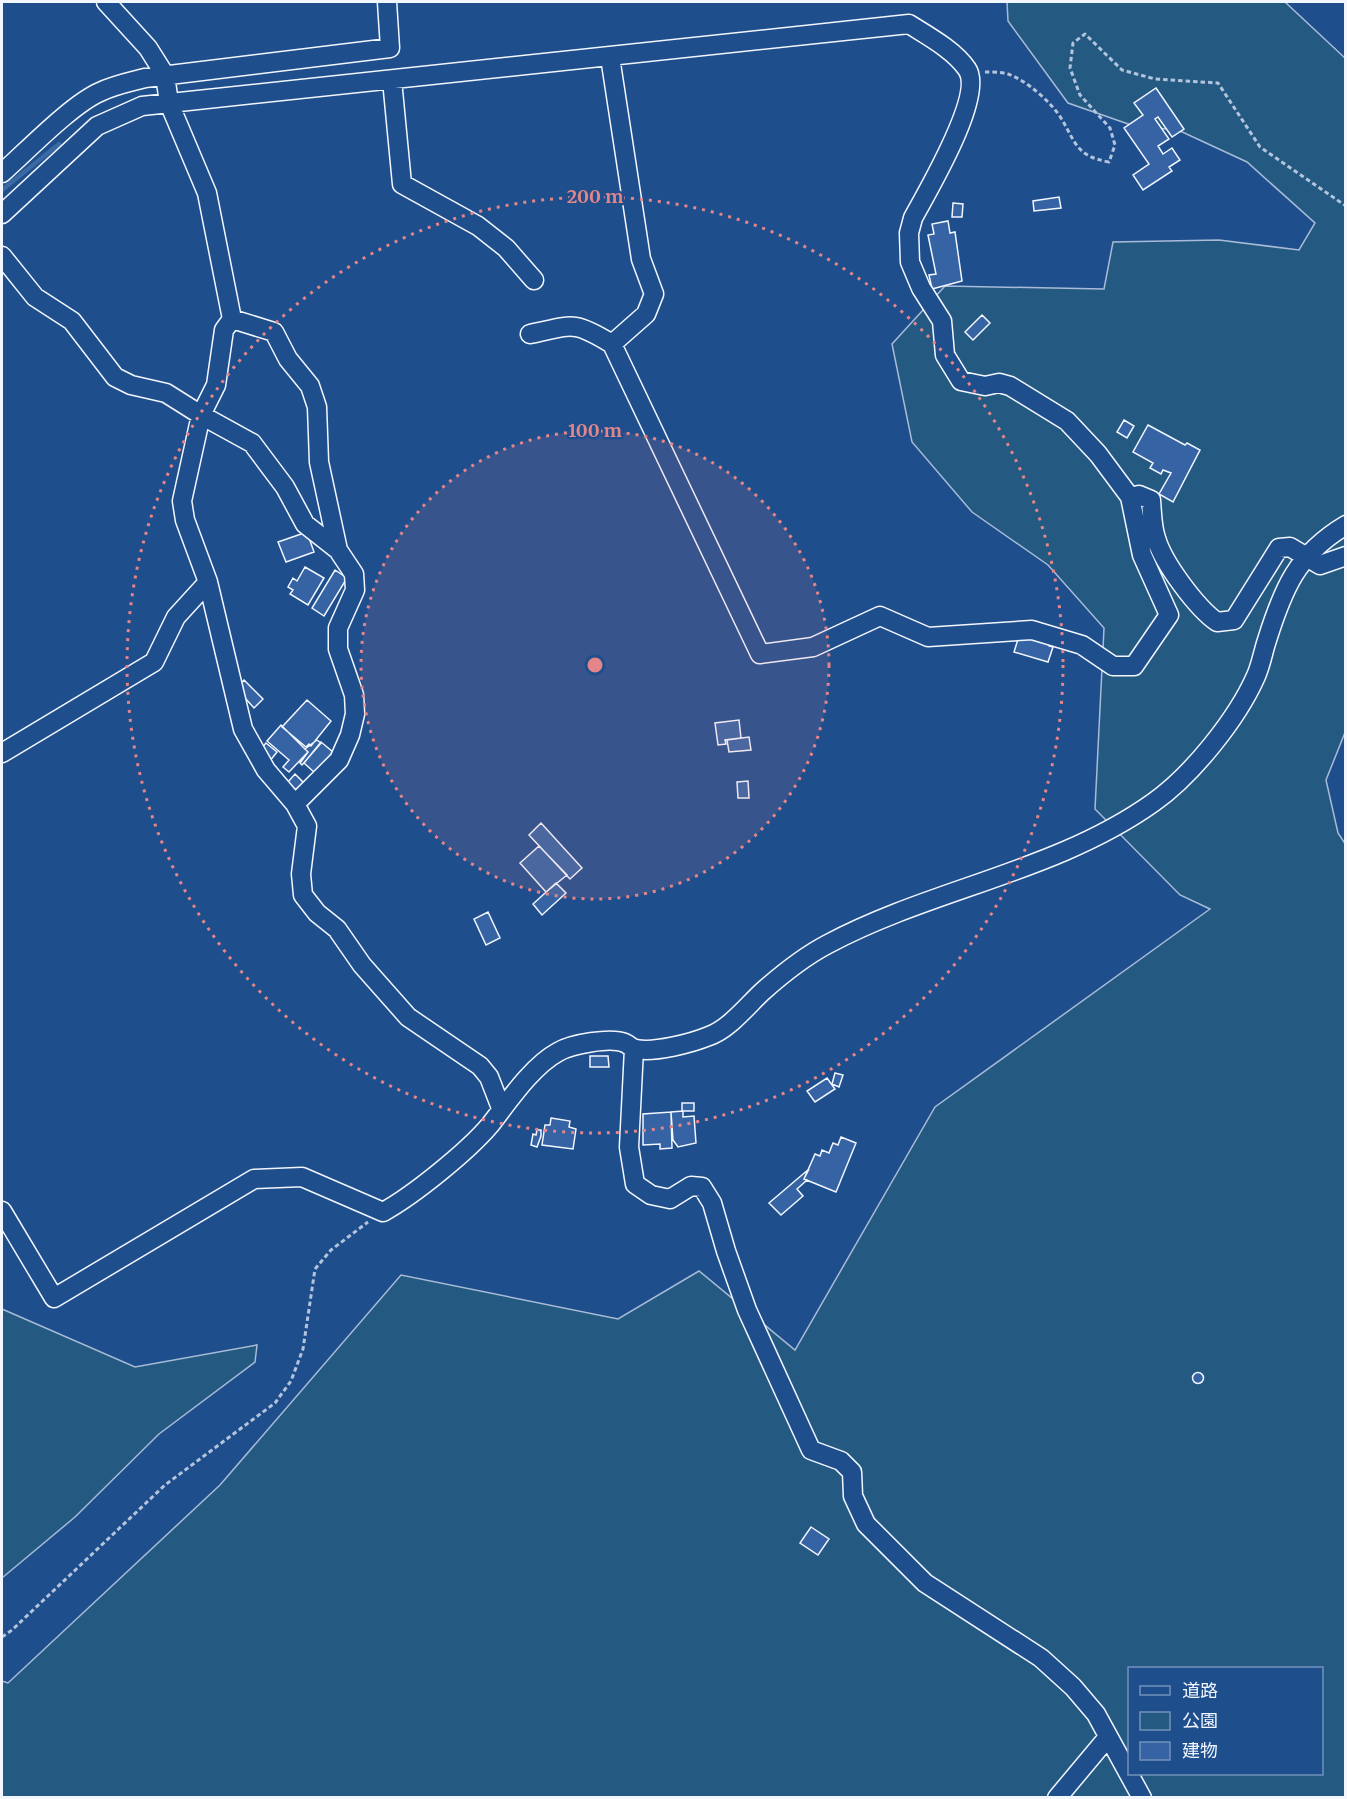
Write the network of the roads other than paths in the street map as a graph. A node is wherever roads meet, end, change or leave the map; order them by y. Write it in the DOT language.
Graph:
graph roads {
  1 [pos="106,2"];
  2 [pos="387,2"];
  3 [pos="610,57"];
  4 [pos="165,75"];
  5 [pos="392,80"];
  6 [pos="169,103"];
  7 [pos="2,173"];
  8 [pos="2,214"];
  9 [pos="2,256"];
  10 [pos="534,280"];
  11 [pos="232,319"];
  12 [pos="530,334"];
  13 [pos="612,344"];
  14 [pos="201,416"];
  15 [pos="1130,497"];
  16 [pos="1346,525"];
  17 [pos="338,550"];
  18 [pos="1305,556"];
  19 [pos="1346,556"];
  20 [pos="208,582"];
  21 [pos="2,753"];
  22 [pos="295,804"];
  23 [pos="634,1049"];
  24 [pos="501,1108"];
  25 [pos="2,1211"];
  26 [pos="1108,1737"];
  27 [pos="1128,1772"];
  28 [pos="1130,1775"];
  29 [pos="1058,1797"];
  30 [pos="1142,1797"];
  1 -- 4 [label="street"];
  2 -- 4 [label="street"];
  3 -- 5 [label="street"];
  3 -- 13 [label="street"];
  3 -- 15 [label="street"];
  4 -- 6 [label="street"];
  4 -- 7 [label="street"];
  5 -- 6 [label="street"];
  5 -- 10 [label="street"];
  6 -- 8 [label="street"];
  6 -- 11 [label="street"];
  9 -- 14 [label="street"];
  11 -- 14 [label="street"];
  11 -- 17 [label="street"];
  12 -- 13 [label="street"];
  13 -- 15 [label="street"];
  14 -- 17 [label="street"];
  14 -- 20 [label="street"];
  15 -- 18 [label="street"];
  16 -- 18 [label="street"];
  17 -- 22 [label="street"];
  18 -- 19 [label="street"];
  18 -- 23 [label="street"];
  20 -- 21 [label="street"];
  20 -- 22 [label="street"];
  22 -- 24 [label="street"];
  23 -- 24 [label="street"];
  23 -- 26 [label="street"];
  24 -- 25 [label="street"];
  26 -- 27 [label="street"];
  26 -- 29 [label="street"];
  28 -- 30 [label="street"];
}
